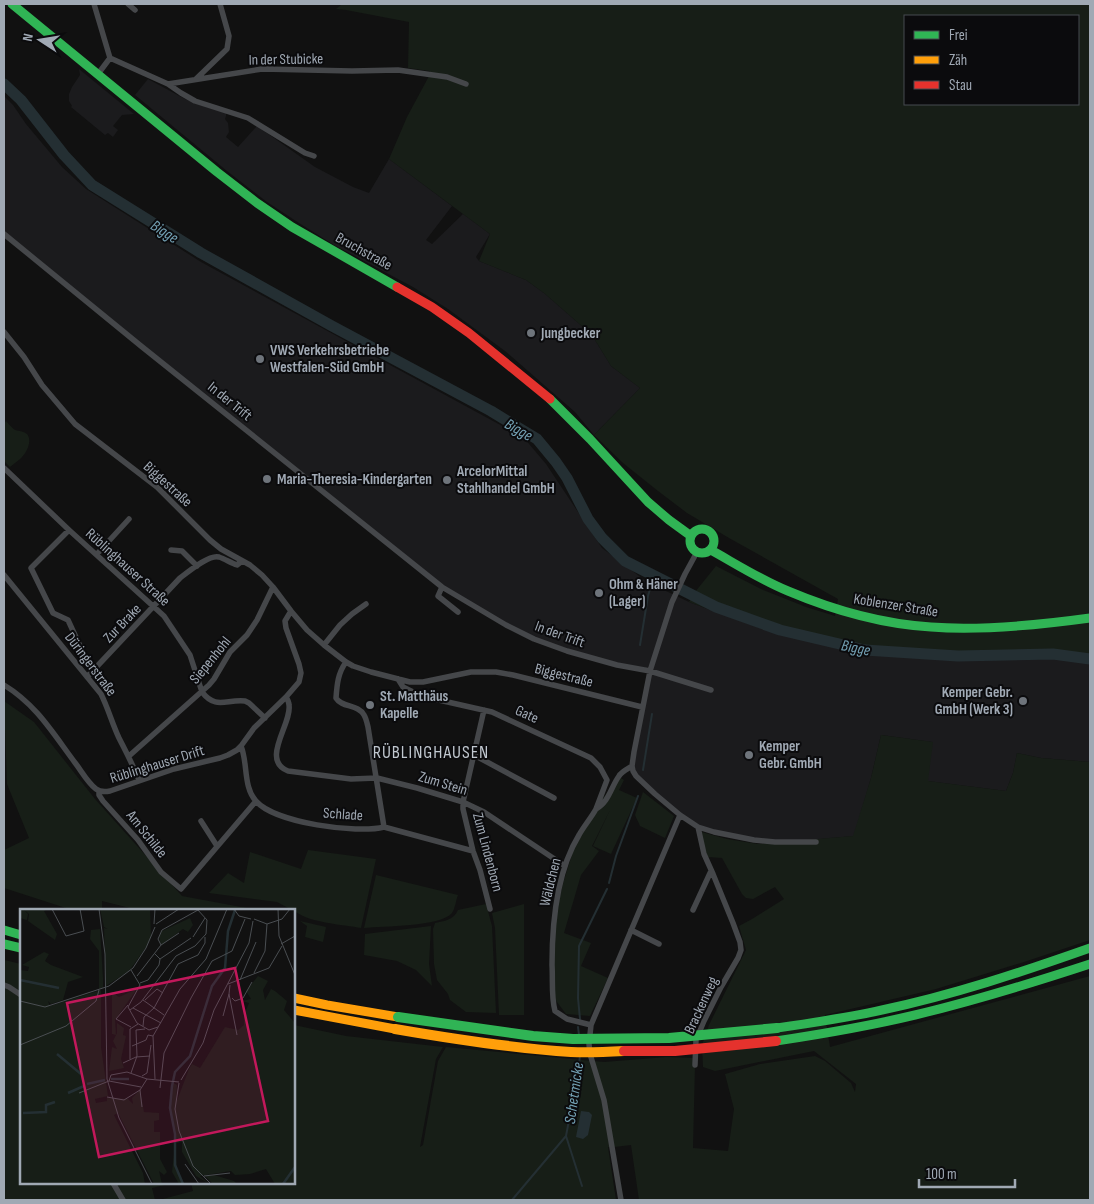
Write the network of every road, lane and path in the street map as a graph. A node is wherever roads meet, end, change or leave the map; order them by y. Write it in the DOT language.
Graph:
graph roads {
  1 [pos="12,4"];
  2 [pos="94,4"];
  3 [pos="128,4"];
  4 [pos="220,4"];
  5 [pos="135,10"];
  6 [pos="110,58"];
  7 [pos="98,74"];
  8 [pos="196,79"];
  9 [pos="168,84"];
  10 [pos="466,84"];
  11 [pos="314,156"];
  12 [pos="4,234"];
  13 [pos="4,332"];
  14 [pos="4,468"];
  15 [pos="129,519"];
  16 [pos="69,530"];
  17 [pos="691,536"];
  18 [pos="171,550"];
  19 [pos="711,550"];
  20 [pos="697,552"];
  21 [pos="97,554"];
  22 [pos="242,561"];
  23 [pos="198,566"];
  24 [pos="31,568"];
  25 [pos="4,575"];
  26 [pos="273,587"];
  27 [pos="442,587"];
  28 [pos="366,604"];
  29 [pos="155,606"];
  30 [pos="291,611"];
  31 [pos="458,612"];
  32 [pos="1090,618"];
  33 [pos="324,645"];
  34 [pos="346,662"];
  35 [pos="650,671"];
  36 [pos="89,675"];
  37 [pos="398,679"];
  38 [pos="4,685"];
  39 [pos="711,690"];
  40 [pos="202,692"];
  41 [pos="286,697"];
  42 [pos="642,707"];
  43 [pos="484,710"];
  44 [pos="264,718"];
  45 [pos="241,746"];
  46 [pos="474,755"];
  47 [pos="129,756"];
  48 [pos="632,766"];
  49 [pos="377,778"];
  50 [pos="140,780"];
  51 [pos="99,790"];
  52 [pos="554,798"];
  53 [pos="256,801"];
  54 [pos="463,802"];
  55 [pos="596,809"];
  56 [pos="680,816"];
  57 [pos="202,820"];
  58 [pos="384,827"];
  59 [pos="698,827"];
  60 [pos="816,842"];
  61 [pos="217,846"];
  62 [pos="473,851"];
  63 [pos="565,866"];
  64 [pos="711,871"];
  65 [pos="490,909"];
  66 [pos="693,910"];
  67 [pos="4,930"];
  68 [pos="631,930"];
  69 [pos="20,935"];
  70 [pos="4,944"];
  71 [pos="659,944"];
  72 [pos="20,948"];
  73 [pos="1090,948"];
  74 [pos="1090,964"];
  75 [pos="4,985"];
  76 [pos="20,994"];
  77 [pos="295,998"];
  78 [pos="295,1010"];
  79 [pos="591,1025"];
  80 [pos="695,1065"];
  81 [pos="114,1184"];
  82 [pos="123,1200"];
  83 [pos="621,1200"];
  1 -- 7 [label="main road, Bruchstraße"];
  2 -- 6 [label="street"];
  3 -- 5 [label="street"];
  4 -- 8 [label="street"];
  6 -- 7 [label="street"];
  6 -- 9 [label="street"];
  7 -- 17 [label="main road, Bruchstraße"];
  8 -- 9 [label="street, In der Stubicke"];
  8 -- 10 [label="street, In der Stubicke"];
  9 -- 11 [label="street"];
  12 -- 27 [label="street, In der Trift"];
  13 -- 22 [label="street, Biggestraße"];
  14 -- 16 [label="street, Rüblinghauser Straße"];
  15 -- 21 [label="street"];
  16 -- 21 [label="street, Rüblinghauser Straße"];
  16 -- 24 [label="street, Rüblinghauser Straße"];
  17 -- 19 [label="main road"];
  17 -- 20 [label="main road"];
  18 -- 23 [label="street"];
  19 -- 20 [label="main road"];
  19 -- 32 [label="main road, Koblenzer Straße"];
  20 -- 35 [label="street"];
  21 -- 29 [label="street, Rüblinghauser Straße"];
  22 -- 23 [label="street, Zur Brake"];
  22 -- 26 [label="street, Biggestraße"];
  23 -- 29 [label="street, Zur Brake"];
  24 -- 36 [label="street, Düringerstraße"];
  25 -- 36 [label="street, Düringerstraße"];
  26 -- 30 [label="street, Biggestraße"];
  26 -- 40 [label="street, Siepenhohl"];
  27 -- 31 [label="street, In der Trift"];
  27 -- 35 [label="street, In der Trift"];
  28 -- 33 [label="street"];
  29 -- 36 [label="street, Zur Brake"];
  29 -- 40 [label="street, Rüblinghauser Straße"];
  30 -- 33 [label="street, Biggestraße"];
  30 -- 41 [label="street, Rüblinghauser Drift"];
  33 -- 34 [label="street, Biggestraße"];
  34 -- 37 [label="street, Biggestraße"];
  34 -- 49 [label="street"];
  35 -- 39 [label="street, In der Trift"];
  35 -- 42 [label="street"];
  36 -- 47 [label="street, Düringerstraße"];
  37 -- 42 [label="street, Biggestraße"];
  37 -- 43 [label="street, Gate"];
  38 -- 51 [label="street, Rüblinghauser Drift"];
  40 -- 44 [label="street"];
  40 -- 47 [label="street, Siepenhohl"];
  41 -- 44 [label="street, Rüblinghauser Drift"];
  41 -- 49 [label="street, Zum Stein"];
  42 -- 48 [label="street"];
  43 -- 46 [label="street"];
  43 -- 55 [label="street, Gate"];
  44 -- 45 [label="street, Rüblinghauser Drift"];
  45 -- 50 [label="street, Rüblinghauser Drift"];
  45 -- 53 [label="street"];
  46 -- 52 [label="street"];
  46 -- 54 [label="street"];
  47 -- 50 [label="street, Düringerstraße"];
  48 -- 55 [label="street, Wäldchen"];
  48 -- 56 [label="street"];
  49 -- 54 [label="street, Zum Stein"];
  49 -- 58 [label="street"];
  50 -- 51 [label="street, Rüblinghauser Drift"];
  51 -- 61 [label="street, Am Schilde"];
  53 -- 58 [label="street, Schlade"];
  53 -- 61 [label="street"];
  54 -- 62 [label="street, Zum Lindenborn"];
  54 -- 63 [label="street, Zum Stein"];
  55 -- 63 [label="street, Wäldchen"];
  56 -- 59 [label="street"];
  56 -- 68 [label="street"];
  57 -- 61 [label="street"];
  58 -- 62 [label="street, Schlade"];
  59 -- 60 [label="street"];
  59 -- 64 [label="street"];
  62 -- 65 [label="street, Zum Lindenborn"];
  63 -- 79 [label="street, Wäldchen"];
  64 -- 66 [label="street"];
  64 -- 80 [label="street, Brackenweg"];
  67 -- 69 [label="main road"];
  68 -- 71 [label="street"];
  68 -- 79 [label="street"];
  70 -- 72 [label="main road"];
  73 -- 77 [label="main road, bridge"];
  74 -- 78 [label="main road, bridge"];
  75 -- 76 [label="street"];
  79 -- 83 [label="street"];
  81 -- 82 [label="street"];
}
